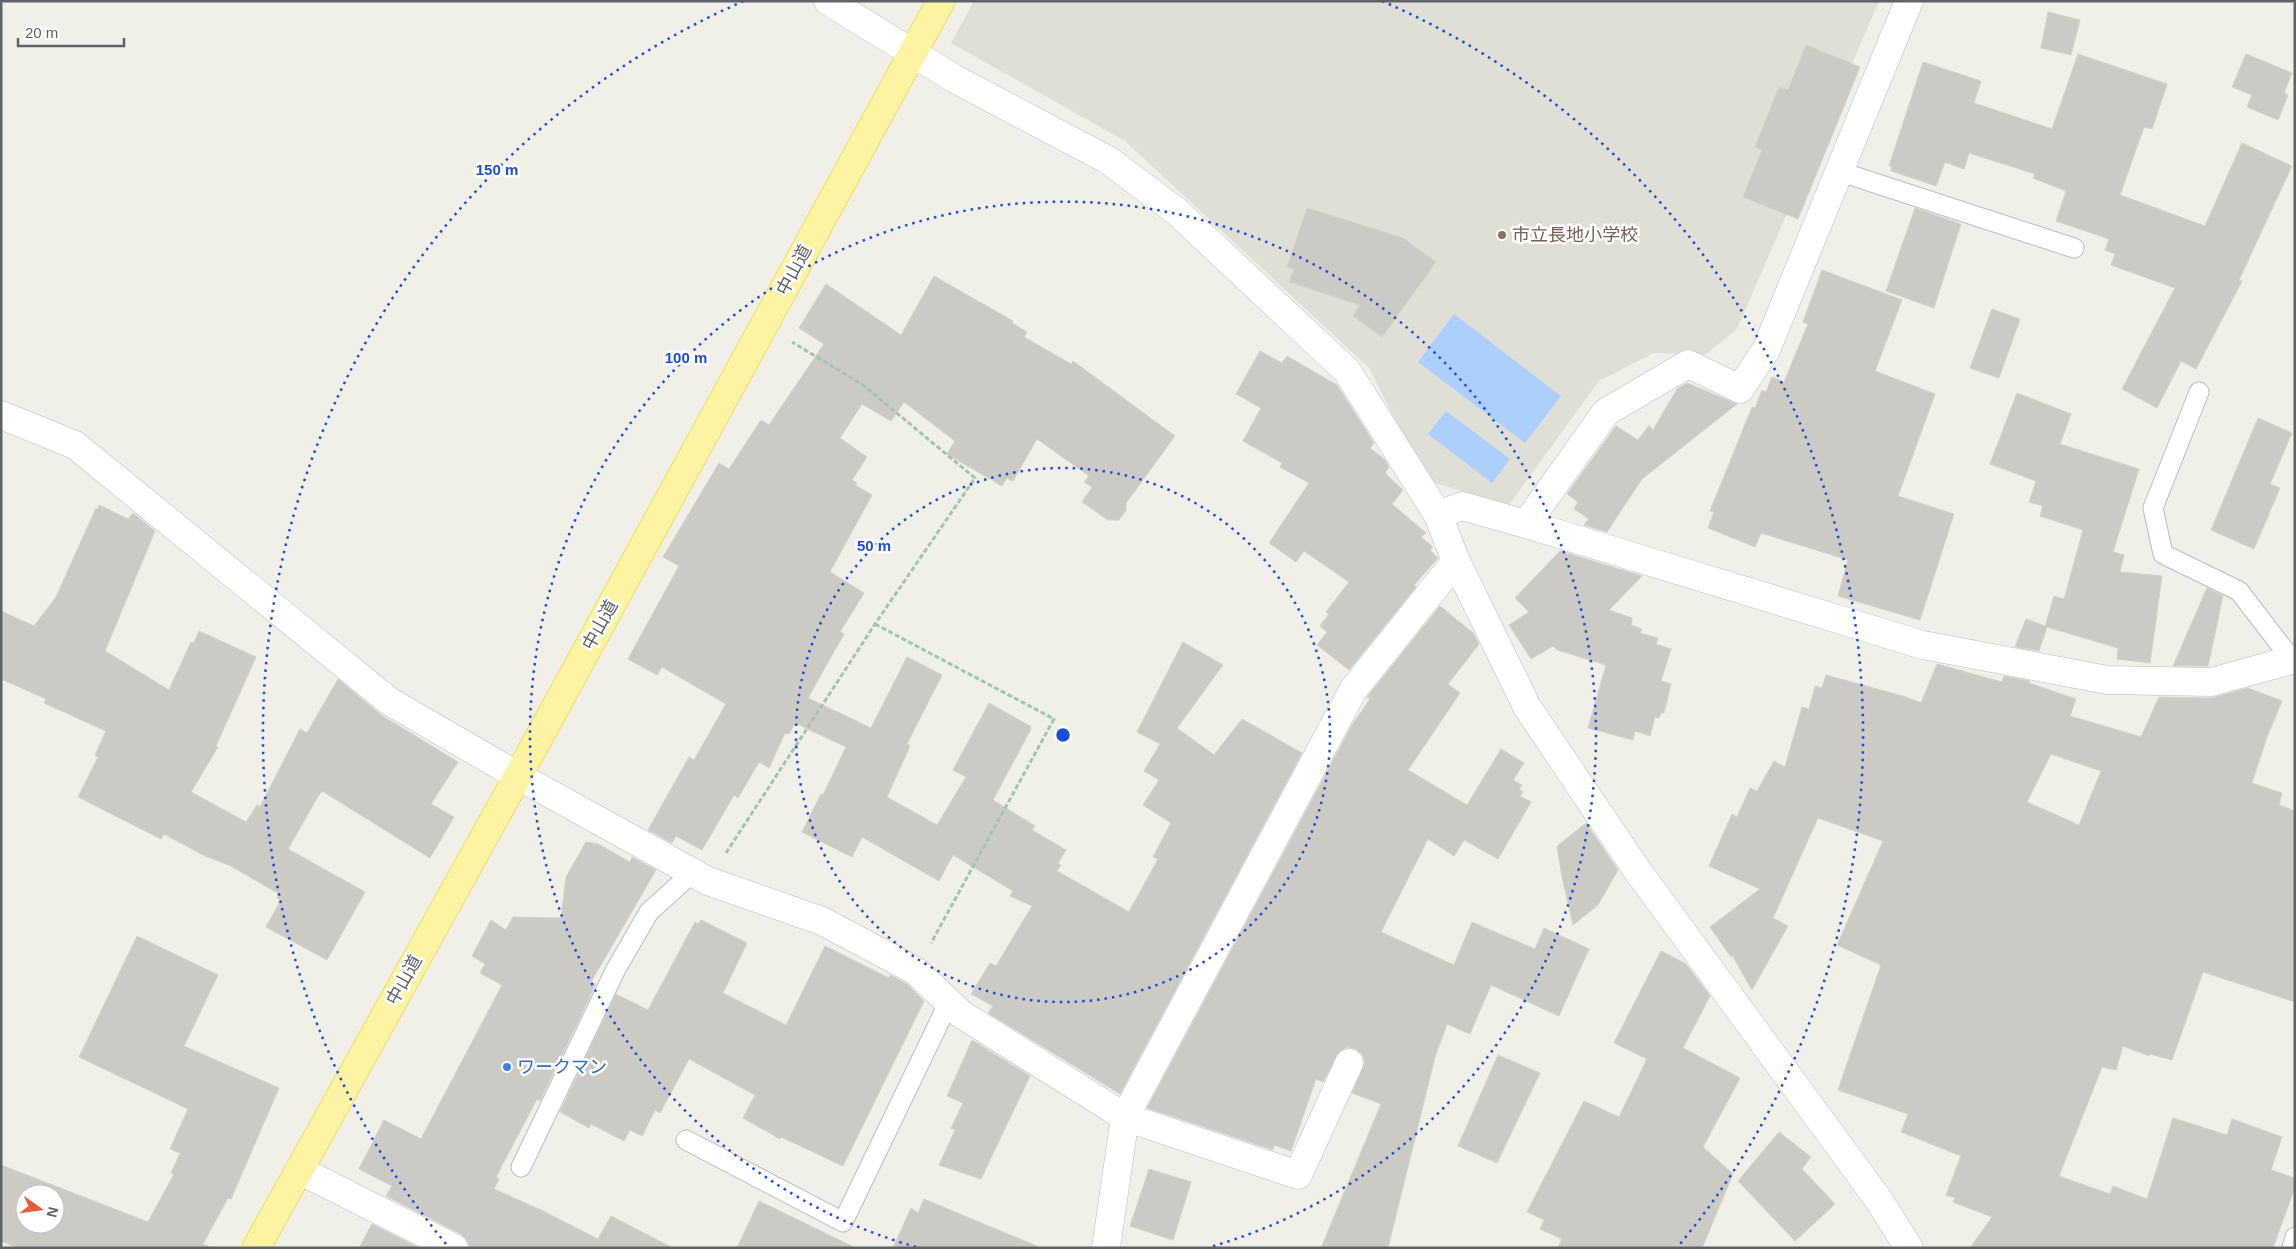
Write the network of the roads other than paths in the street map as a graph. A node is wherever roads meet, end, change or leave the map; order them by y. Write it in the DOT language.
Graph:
graph roads {
  1 [pos="828,1"];
  2 [pos="941,1"];
  3 [pos="1909,1"];
  4 [pos="913,52"];
  5 [pos="1838,171"];
  6 [pos="2074,248"];
  7 [pos="2199,392"];
  8 [pos="1,415"];
  9 [pos="1438,515"];
  10 [pos="1526,524"];
  11 [pos="1456,560"];
  12 [pos="2294,659"];
  13 [pos="518,776"];
  14 [pos="700,877"];
  15 [pos="948,1002"];
  16 [pos="1350,1063"];
  17 [pos="1125,1117"];
  18 [pos="686,1140"];
  19 [pos="521,1167"];
  20 [pos="299,1170"];
  21 [pos="2295,1237"];
  22 [pos="256,1248"];
  23 [pos="454,1248"];
  24 [pos="1106,1248"];
  25 [pos="1909,1248"];
  26 [pos="2292,1248"];
  1 -- 4 [label="street"];
  2 -- 4 [label="highway, 中山道"];
  3 -- 5 [label="street"];
  4 -- 9 [label="street"];
  4 -- 13 [label="highway, 中山道"];
  5 -- 6 [label="lane"];
  5 -- 10 [label="street"];
  7 -- 12 [label="lane"];
  8 -- 13 [label="street"];
  9 -- 10 [label="street"];
  9 -- 11 [label="street"];
  10 -- 12 [label="street"];
  11 -- 17 [label="street"];
  11 -- 25 [label="street"];
  13 -- 14 [label="street"];
  13 -- 20 [label="highway, 中山道"];
  14 -- 15 [label="street"];
  14 -- 19 [label="lane"];
  15 -- 17 [label="street"];
  15 -- 18 [label="lane"];
  16 -- 17 [label="street"];
  17 -- 24 [label="street"];
  20 -- 22 [label="highway, 中山道"];
  20 -- 23 [label="street"];
  21 -- 26 [label="lane"];
}
